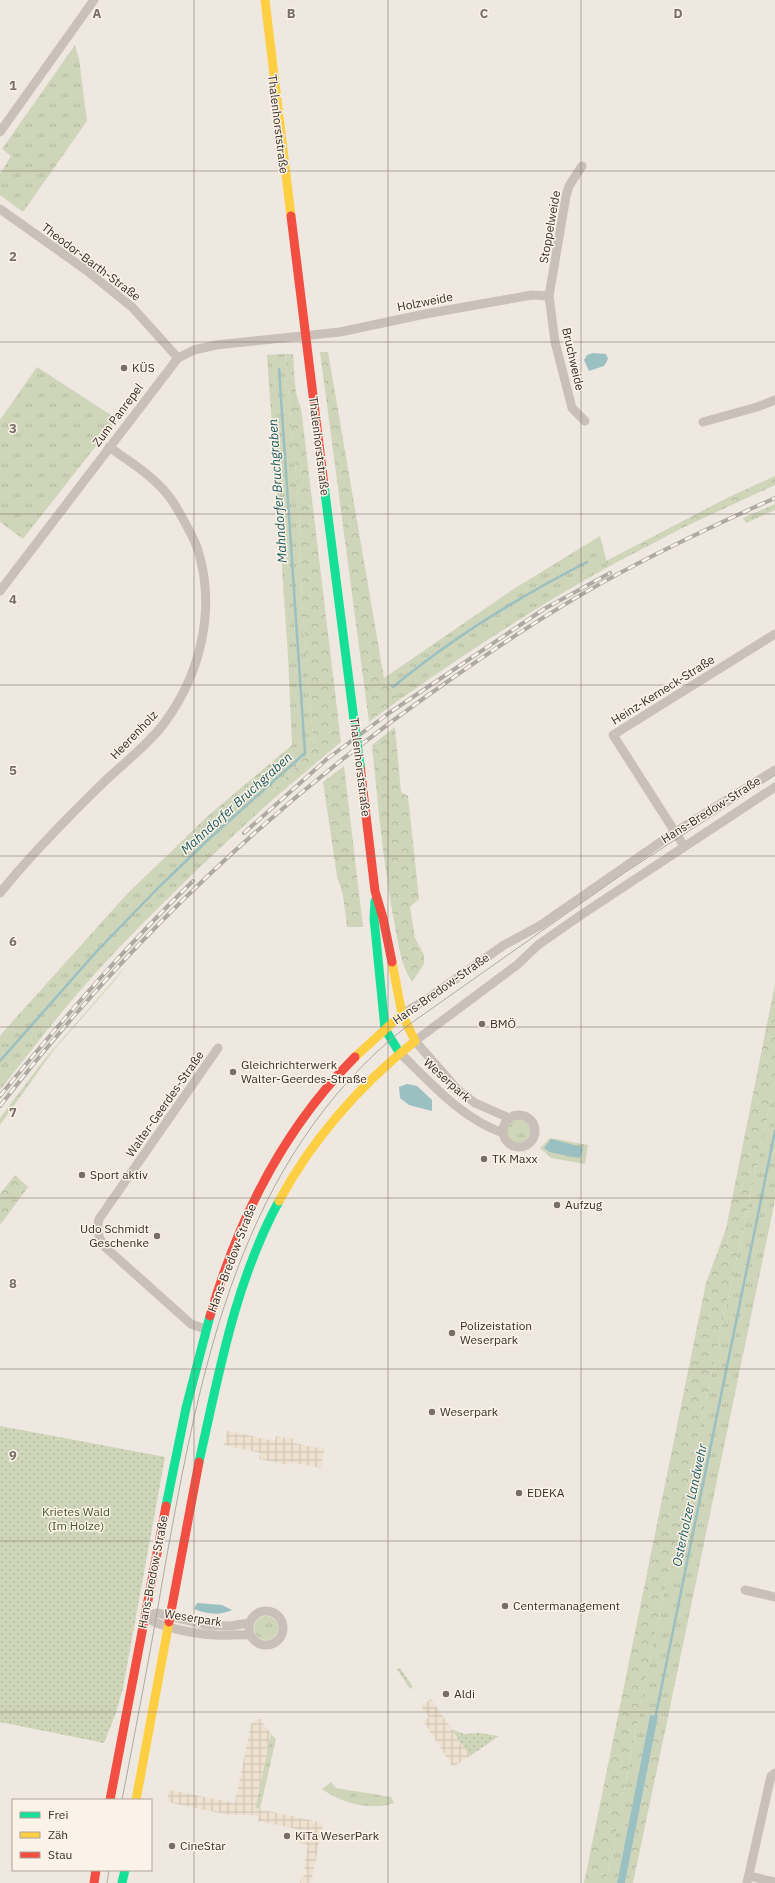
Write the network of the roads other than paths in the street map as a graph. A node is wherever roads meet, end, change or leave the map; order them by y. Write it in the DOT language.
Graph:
graph roads {
  1 [pos="94,0"];
  2 [pos="264,0"];
  3 [pos="0,132"];
  4 [pos="582,166"];
  5 [pos="0,209"];
  6 [pos="550,296"];
  7 [pos="305,336"];
  8 [pos="178,358"];
  9 [pos="775,400"];
  10 [pos="585,421"];
  11 [pos="703,422"];
  12 [pos="110,447"];
  13 [pos="0,591"];
  14 [pos="775,634"];
  15 [pos="775,770"];
  16 [pos="775,787"];
  17 [pos="675,832"];
  18 [pos="684,846"];
  19 [pos="376,891"];
  20 [pos="0,893"];
  21 [pos="402,1014"];
  22 [pos="385,1029"];
  23 [pos="414,1041"];
  24 [pos="218,1048"];
  25 [pos="399,1052"];
  26 [pos="508,1118"];
  27 [pos="503,1133"];
  28 [pos="205,1329"];
  29 [pos="745,1590"];
  30 [pos="775,1597"];
  31 [pos="170,1615"];
  32 [pos="145,1617"];
  33 [pos="249,1623"];
  34 [pos="168,1626"];
  35 [pos="250,1635"];
  36 [pos="775,1773"];
  37 [pos="110,1799"];
  38 [pos="136,1799"];
  39 [pos="96,1871"];
  40 [pos="125,1871"];
  41 [pos="748,1880"];
  42 [pos="775,1882"];
  43 [pos="94,1883"];
  44 [pos="122,1883"];
  1 -- 3 [label="street"];
  2 -- 7 [label="main road, Thalenhorststraße"];
  4 -- 6 [label="street, Stoppelweide"];
  5 -- 8 [label="street, Theodor-Barth-Straße"];
  6 -- 7 [label="street, Holzweide"];
  6 -- 10 [label="street, Bruchweide"];
  7 -- 8 [label="street, Zum Panrepel"];
  7 -- 19 [label="main road, Thalenhorststraße, bridge"];
  8 -- 12 [label="street, Zum Panrepel"];
  9 -- 11 [label="street"];
  12 -- 13 [label="street, Zum Panrepel"];
  12 -- 20 [label="street, Heerenholz"];
  14 -- 17 [label="street, Heinz-Kerneck-Straße"];
  15 -- 17 [label="street, Hans-Bredow-Straße"];
  16 -- 18 [label="street, Hans-Bredow-Straße"];
  17 -- 18 [label="street, Heinz-Kerneck-Straße"];
  17 -- 21 [label="street, Hans-Bredow-Straße"];
  18 -- 23 [label="street, Hans-Bredow-Straße"];
  19 -- 21 [label="main road, Thalenhorststraße"];
  19 -- 22 [label="main road, Thalenhorststraße"];
  21 -- 22 [label="main road, Hans-Bredow-Straße"];
  21 -- 23 [label="main road, Thalenhorststraße"];
  22 -- 25 [label="main road"];
  22 -- 28 [label="main road, Hans-Bredow-Straße"];
  23 -- 25 [label="main road, Hans-Bredow-Straße"];
  23 -- 26 [label="street, Weserpark"];
  24 -- 28 [label="street, Walter-Geerdes-Straße"];
  25 -- 27 [label="street, Weserpark"];
  25 -- 31 [label="main road, Hans-Bredow-Straße"];
  26 -- 27 [label="street"];
  26 -- 27 [label="street, Weserpark"];
  28 -- 32 [label="main road, Hans-Bredow-Straße"];
  29 -- 30 [label="street"];
  31 -- 32 [label="street, Weserpark"];
  31 -- 33 [label="street, Weserpark"];
  31 -- 34 [label="main road, Hans-Bredow-Straße"];
  32 -- 34 [label="street, Weserpark"];
  32 -- 37 [label="main road, Hans-Bredow-Straße"];
  33 -- 35 [label="street"];
  33 -- 35 [label="street"];
  34 -- 35 [label="street, Weserpark"];
  34 -- 38 [label="main road, Hans-Bredow-Straße"];
  36 -- 41 [label="street"];
  39 -- 43 [label="main road"];
  40 -- 44 [label="main road"];
  41 -- 42 [label="street"];
}
